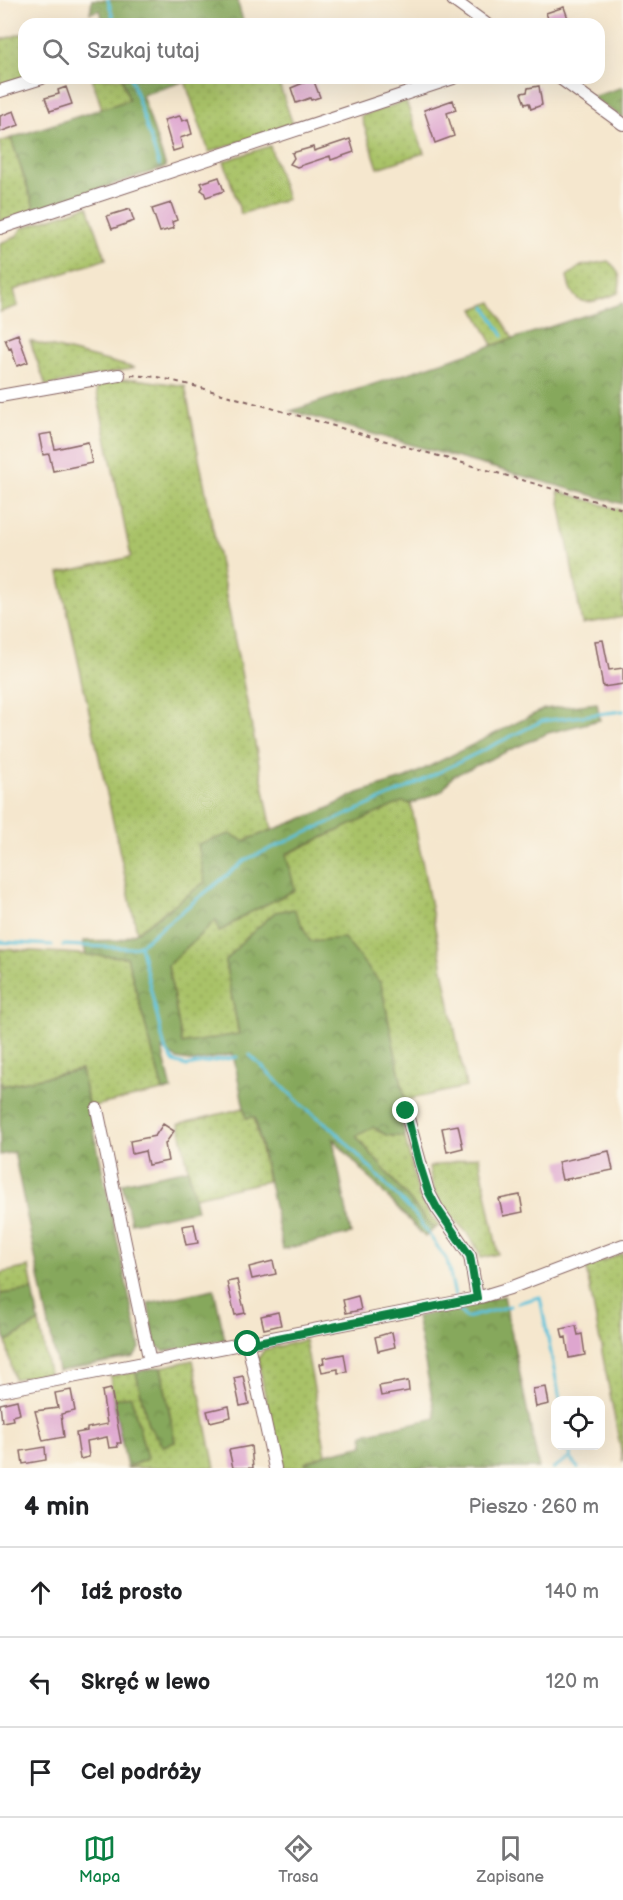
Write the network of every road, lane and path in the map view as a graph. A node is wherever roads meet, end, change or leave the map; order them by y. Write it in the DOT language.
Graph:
graph roads {
  1 [pos="453,0"];
  2 [pos="478,18"];
  3 [pos="23,84"];
  4 [pos="435,84"];
  5 [pos="568,84"];
  6 [pos="0,91"];
  7 [pos="623,124"];
  8 [pos="0,228"];
  9 [pos="119,375"];
  10 [pos="0,396"];
  11 [pos="623,509"];
  12 [pos="97,1109"];
  13 [pos="406,1111"];
  14 [pos="623,1245"];
  15 [pos="477,1298"];
  16 [pos="248,1344"];
  17 [pos="150,1362"];
  18 [pos="0,1391"];
  19 [pos="275,1468"];
  1 -- 2 [label="street"];
  3 -- 6 [label="street"];
  4 -- 8 [label="street"];
  5 -- 7 [label="street"];
  9 -- 10 [label="street"];
  9 -- 11 [label="path"];
  12 -- 17 [label="street"];
  13 -- 15 [label="street"];
  14 -- 15 [label="street"];
  15 -- 16 [label="street"];
  16 -- 17 [label="street"];
  16 -- 19 [label="street"];
  17 -- 18 [label="street"];
}
